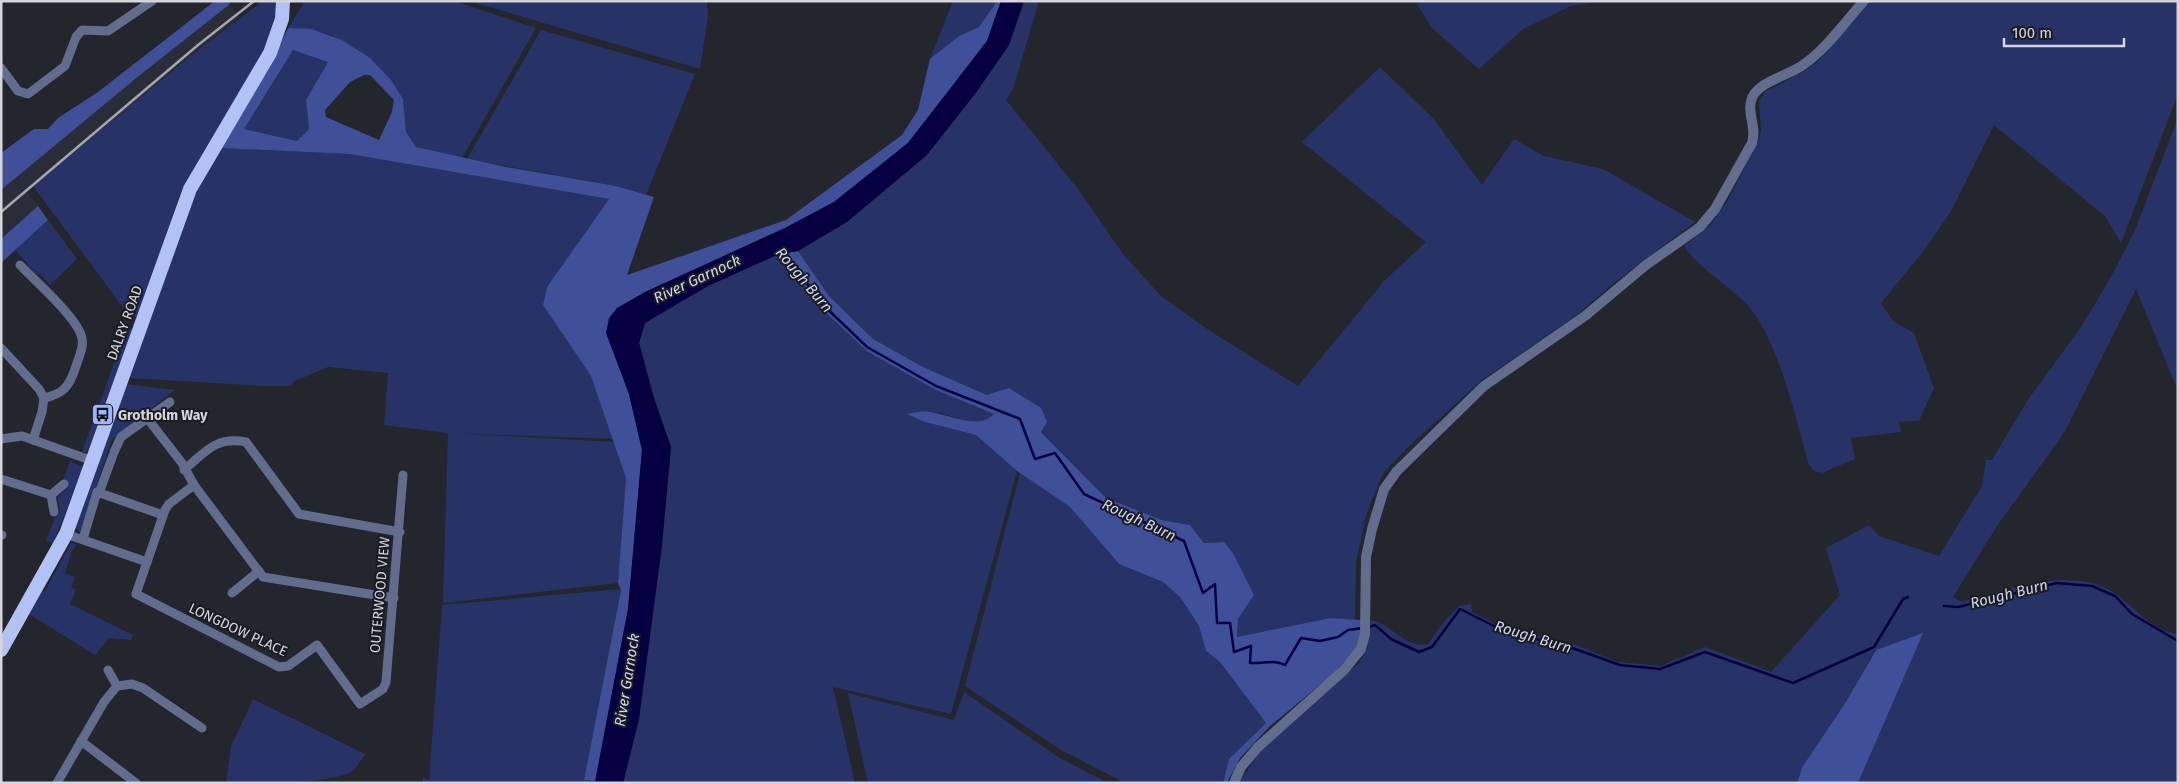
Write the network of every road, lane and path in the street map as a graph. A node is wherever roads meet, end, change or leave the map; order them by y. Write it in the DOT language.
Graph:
graph roads {
  1 [pos="152,1"];
  2 [pos="1864,1"];
  3 [pos="283,5"];
  4 [pos="1,68"];
  5 [pos="20,265"];
  6 [pos="1,348"];
  7 [pos="44,398"];
  8 [pos="170,402"];
  9 [pos="147,418"];
  10 [pos="1,439"];
  11 [pos="33,440"];
  12 [pos="93,462"];
  13 [pos="184,470"];
  14 [pos="403,475"];
  15 [pos="1,479"];
  16 [pos="64,484"];
  17 [pos="194,485"];
  18 [pos="98,493"];
  19 [pos="51,495"];
  20 [pos="54,512"];
  21 [pos="163,515"];
  22 [pos="400,532"];
  23 [pos="66,534"];
  24 [pos="83,538"];
  25 [pos="147,562"];
  26 [pos="259,571"];
  27 [pos="232,593"];
  28 [pos="394,598"];
  29 [pos="1,650"];
  30 [pos="108,670"];
  31 [pos="117,686"];
  32 [pos="360,704"];
  33 [pos="202,728"];
  34 [pos="82,741"];
  35 [pos="57,783"];
  36 [pos="136,783"];
  37 [pos="1234,783"];
  1 -- 4 [label="street"];
  2 -- 37 [label="street"];
  3 -- 12 [label="highway, DALRY ROAD"];
  5 -- 7 [label="street"];
  6 -- 7 [label="street"];
  7 -- 11 [label="street"];
  8 -- 9 [label="street"];
  9 -- 13 [label="street"];
  9 -- 18 [label="street"];
  10 -- 11 [label="street"];
  11 -- 12 [label="street"];
  12 -- 23 [label="highway, DALRY ROAD"];
  13 -- 17 [label="street"];
  13 -- 22 [label="street"];
  14 -- 22 [label="street, OUTERWOOD VIEW"];
  15 -- 19 [label="street"];
  16 -- 19 [label="street"];
  17 -- 21 [label="street"];
  17 -- 26 [label="street"];
  18 -- 21 [label="street"];
  18 -- 24 [label="street"];
  19 -- 20 [label="street"];
  21 -- 25 [label="street"];
  22 -- 28 [label="street, OUTERWOOD VIEW"];
  23 -- 24 [label="street"];
  23 -- 29 [label="highway, DALRY ROAD"];
  24 -- 25 [label="street"];
  25 -- 32 [label="street, LONGDOW PLACE"];
  26 -- 27 [label="street"];
  26 -- 28 [label="street"];
  28 -- 32 [label="street, OUTERWOOD VIEW"];
  30 -- 31 [label="street"];
  31 -- 33 [label="street"];
  31 -- 34 [label="street"];
  34 -- 35 [label="street"];
  34 -- 36 [label="street"];
}
